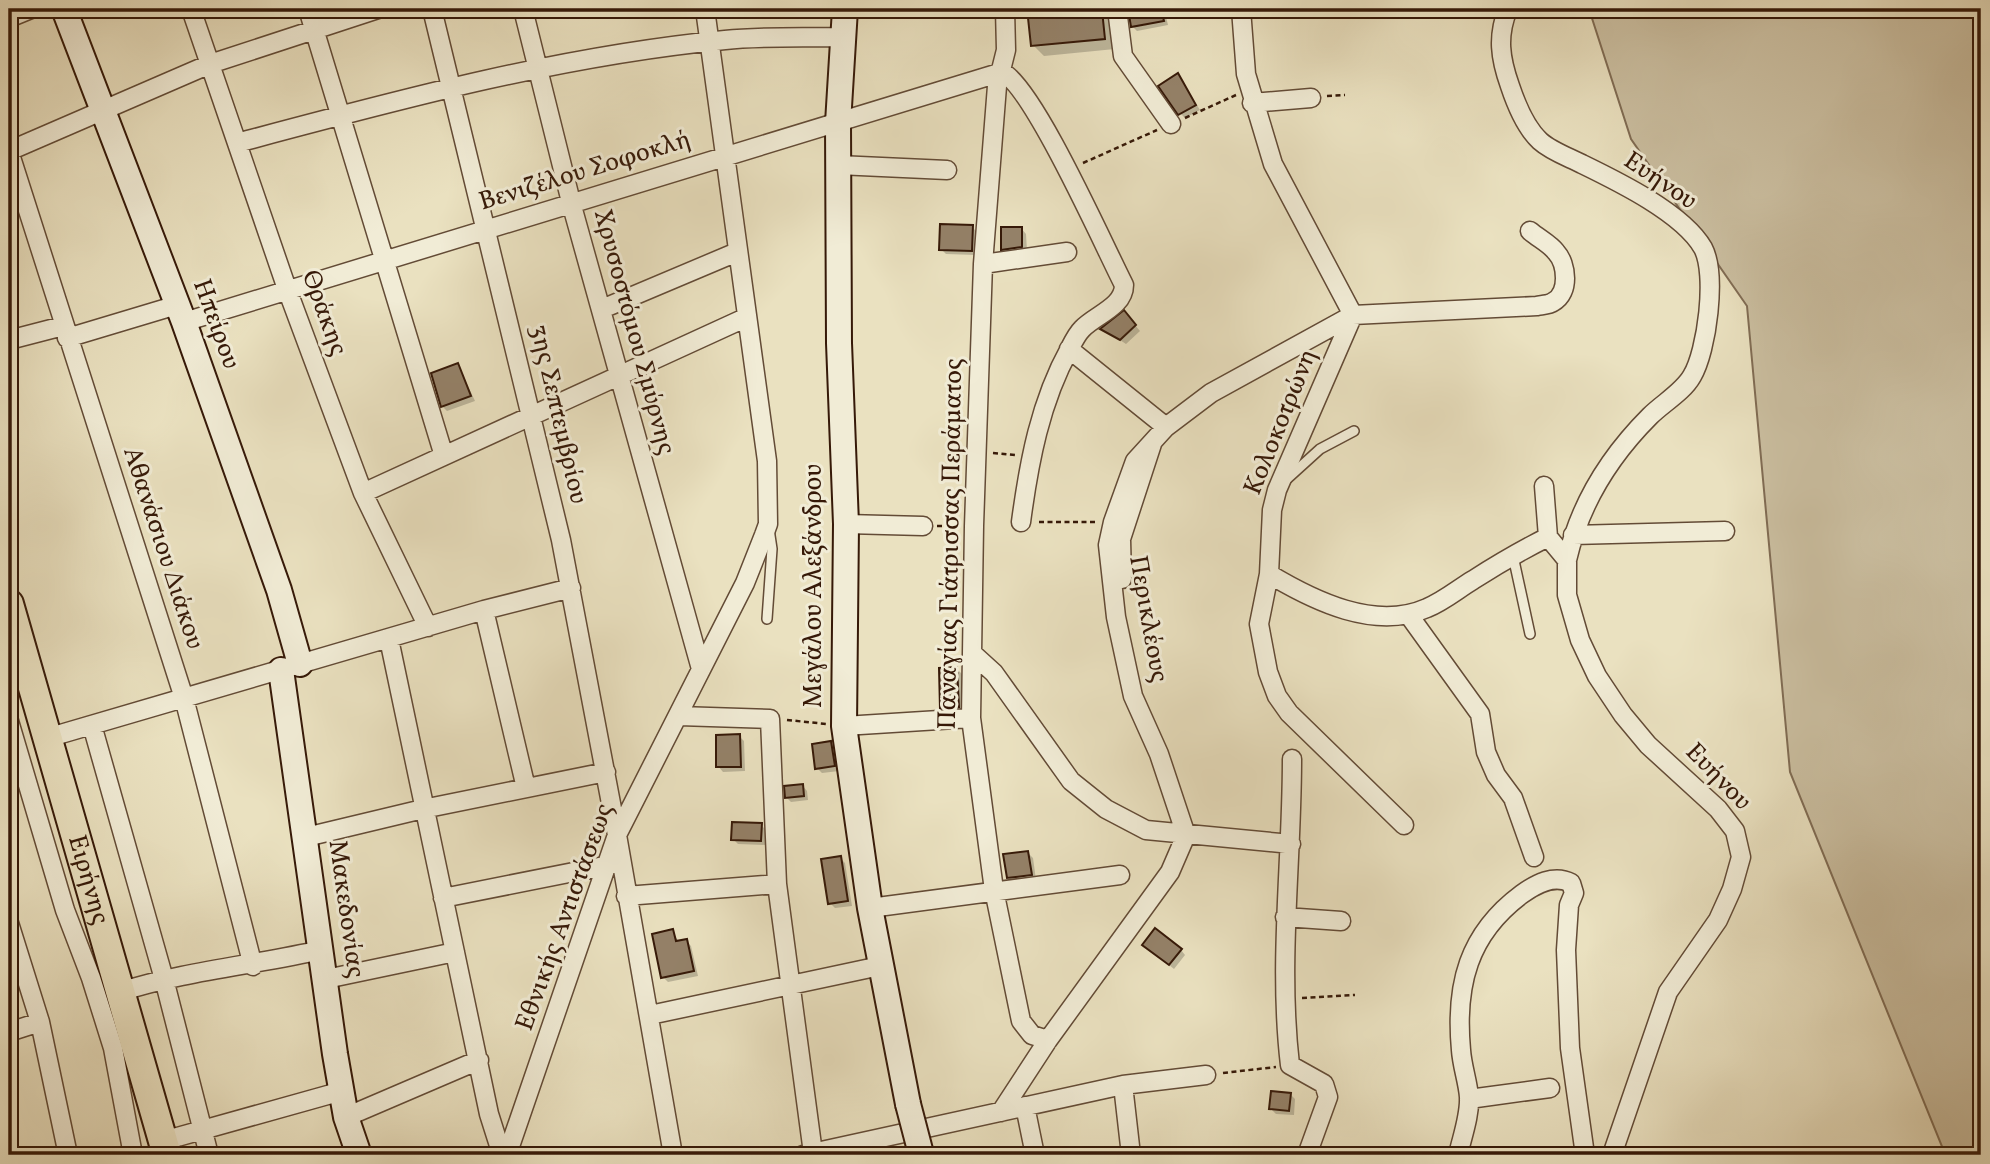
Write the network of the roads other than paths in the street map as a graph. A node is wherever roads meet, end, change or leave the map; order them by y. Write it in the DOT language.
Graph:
graph roads {
  1 [pos="31,9"];
  2 [pos="64,9"];
  3 [pos="191,9"];
  4 [pos="308,9"];
  5 [pos="378,9"];
  6 [pos="432,9"];
  7 [pos="523,9"];
  8 [pos="705,9"];
  9 [pos="845,9"];
  10 [pos="1005,9"];
  11 [pos="1117,9"];
  12 [pos="1241,9"];
  13 [pos="1504,14"];
  14 [pos="10,15"];
  15 [pos="315,30"];
  16 [pos="842,37"];
  17 [pos="710,43"];
  18 [pos="210,64"];
  19 [pos="539,68"];
  20 [pos="1002,72"];
  21 [pos="449,88"];
  22 [pos="1251,96"];
  23 [pos="1311,98"];
  24 [pos="105,109"];
  25 [pos="341,116"];
  26 [pos="838,123"];
  27 [pos="1171,124"];
  28 [pos="237,144"];
  29 [pos="9,151"];
  30 [pos="726,155"];
  31 [pos="838,165"];
  32 [pos="947,170"];
  33 [pos="572,206"];
  34 [pos="487,228"];
  35 [pos="1530,231"];
  36 [pos="737,252"];
  37 [pos="1067,252"];
  38 [pos="386,260"];
  39 [pos="983,264"];
  40 [pos="287,289"];
  41 [pos="602,309"];
  42 [pos="181,313"];
  43 [pos="1353,316"];
  44 [pos="745,318"];
  45 [pos="65,332"];
  46 [pos="9,340"];
  47 [pos="1069,349"];
  48 [pos="619,376"];
  49 [pos="531,416"];
  50 [pos="1166,427"];
  51 [pos="1354,431"];
  52 [pos="1153,441"];
  53 [pos="444,456"];
  54 [pos="1544,486"];
  55 [pos="1277,490"];
  56 [pos="363,493"];
  57 [pos="1021,523"];
  58 [pos="768,524"];
  59 [pos="846,524"];
  60 [pos="923,526"];
  61 [pos="1725,531"];
  62 [pos="1573,535"];
  63 [pos="1548,537"];
  64 [pos="1513,554"];
  65 [pos="1567,560"];
  66 [pos="1269,574"];
  67 [pos="571,588"];
  68 [pos="9,604"];
  69 [pos="484,610"];
  70 [pos="1408,614"];
  71 [pos="767,619"];
  72 [pos="428,627"];
  73 [pos="1530,635"];
  74 [pos="389,639"];
  75 [pos="972,653"];
  76 [pos="290,667"];
  77 [pos="701,668"];
  78 [pos="184,698"];
  79 [pos="679,716"];
  80 [pos="971,718"];
  81 [pos="9,721"];
  82 [pos="92,725"];
  83 [pos="1148,725"];
  84 [pos="845,726"];
  85 [pos="47,738"];
  86 [pos="1292,759"];
  87 [pos="606,772"];
  88 [pos="526,788"];
  89 [pos="423,809"];
  90 [pos="1404,825"];
  91 [pos="617,835"];
  92 [pos="1186,835"];
  93 [pos="306,837"];
  94 [pos="1291,844"];
  95 [pos="1534,857"];
  96 [pos="609,865"];
  97 [pos="1120,875"];
  98 [pos="778,884"];
  99 [pos="994,890"];
  100 [pos="626,896"];
  101 [pos="443,898"];
  102 [pos="870,908"];
  103 [pos="1285,917"];
  104 [pos="1341,921"];
  105 [pos="9,923"];
  106 [pos="321,950"];
  107 [pos="456,952"];
  108 [pos="253,966"];
  109 [pos="880,966"];
  110 [pos="164,979"];
  111 [pos="326,979"];
  112 [pos="790,984"];
  113 [pos="120,992"];
  114 [pos="650,1015"];
  115 [pos="40,1022"];
  116 [pos="9,1032"];
  117 [pos="1048,1040"];
  118 [pos="479,1060"];
  119 [pos="1206,1075"];
  120 [pos="1124,1085"];
  121 [pos="1550,1088"];
  122 [pos="342,1091"];
  123 [pos="1469,1099"];
  124 [pos="1025,1106"];
  125 [pos="1001,1112"];
  126 [pos="346,1117"];
  127 [pos="202,1131"];
  128 [pos="165,1148"];
  129 [pos="921,1153"];
  130 [pos="808,1154"];
  131 [pos="68,1155"];
  132 [pos="133,1155"];
  133 [pos="209,1155"];
  134 [pos="359,1155"];
  135 [pos="502,1155"];
  136 [pos="508,1155"];
  137 [pos="673,1155"];
  138 [pos="1035,1155"];
  139 [pos="1131,1155"];
  140 [pos="1307,1155"];
  141 [pos="1458,1155"];
  142 [pos="1585,1155"];
  143 [pos="1612,1155"];
  1 -- 14 [label="street"];
  2 -- 24 [label="street, Ηπείρου"];
  3 -- 18 [label="street, Θράκης"];
  4 -- 15 [label="street"];
  5 -- 15 [label="street"];
  6 -- 21 [label="street, 3ης Σεπτεμβρίου"];
  7 -- 19 [label="street, Χρυσοστόμου Σμύρνης"];
  8 -- 17 [label="street"];
  9 -- 16 [label="street, Μεγάλου Αλεξάνδρου"];
  10 -- 20 [label="street, Παναγίας Γιάτρισσας Περάματος"];
  11 -- 27 [label="street"];
  12 -- 22 [label="street"];
  13 -- 62 [label="street, Ευήνου"];
  15 -- 18 [label="street"];
  15 -- 25 [label="street"];
  16 -- 17 [label="street"];
  16 -- 26 [label="street, Μεγάλου Αλεξάνδρου"];
  17 -- 19 [label="street"];
  17 -- 30 [label="street"];
  18 -- 24 [label="street"];
  18 -- 28 [label="street, Θράκης"];
  19 -- 21 [label="street"];
  19 -- 33 [label="street, Χρυσοστόμου Σμύρνης"];
  20 -- 26 [label="street, Βενιζέλου Σοφοκλή"];
  20 -- 39 [label="street, Παναγίας Γιάτρισσας Περάματος"];
  20 -- 47 [label="street"];
  21 -- 25 [label="street"];
  21 -- 34 [label="street, 3ης Σεπτεμβρίου"];
  22 -- 23 [label="street"];
  22 -- 43 [label="street"];
  24 -- 29 [label="street"];
  24 -- 42 [label="street, Ηπείρου"];
  25 -- 28 [label="street"];
  25 -- 38 [label="street"];
  26 -- 30 [label="street, Βενιζέλου Σοφοκλή"];
  26 -- 31 [label="street, Μεγάλου Αλεξάνδρου"];
  28 -- 40 [label="street, Θράκης"];
  29 -- 45 [label="street, Αθανάσιου Διάκου"];
  30 -- 33 [label="street, Βενιζέλου Σοφοκλή"];
  30 -- 36 [label="street"];
  31 -- 32 [label="street"];
  31 -- 59 [label="street, Μεγάλου Αλεξάνδρου"];
  33 -- 34 [label="street, Βενιζέλου Σοφοκλή"];
  33 -- 41 [label="street, Χρυσοστόμου Σμύρνης"];
  34 -- 38 [label="street, Βενιζέλου Σοφοκλή"];
  34 -- 49 [label="street, 3ης Σεπτεμβρίου"];
  35 -- 43 [label="street, Περικλέους"];
  36 -- 41 [label="street"];
  36 -- 44 [label="street"];
  37 -- 39 [label="street"];
  38 -- 40 [label="street, Βενιζέλου Σοφοκλή"];
  38 -- 53 [label="street"];
  39 -- 75 [label="street, Παναγίας Γιάτρισσας Περάματος"];
  40 -- 42 [label="street, Βενιζέλου Σοφοκλή"];
  40 -- 56 [label="street, Θράκης"];
  41 -- 48 [label="street, Χρυσοστόμου Σμύρνης"];
  42 -- 45 [label="street, Βενιζέλου Σοφοκλή"];
  42 -- 76 [label="street, Ηπείρου"];
  43 -- 50 [label="street, Περικλέους"];
  43 -- 55 [label="street, Κολοκοτρώνη"];
  44 -- 48 [label="street"];
  44 -- 58 [label="street"];
  45 -- 46 [label="street, Βενιζέλου Σοφοκλή"];
  45 -- 78 [label="street, Αθανάσιου Διάκου"];
  47 -- 50 [label="street"];
  47 -- 57 [label="street"];
  48 -- 49 [label="street"];
  48 -- 77 [label="street, Χρυσοστόμου Σμύρνης"];
  49 -- 53 [label="street"];
  49 -- 67 [label="street, 3ης Σεπτεμβρίου"];
  50 -- 52 [label="street, Περικλέους"];
  51 -- 55 [label="lane"];
  52 -- 83 [label="street"];
  52 -- 83 [label="street, Περικλέους"];
  53 -- 56 [label="street"];
  54 -- 63 [label="street"];
  55 -- 66 [label="street, Κολοκοτρώνη"];
  56 -- 72 [label="street, Θράκης"];
  58 -- 71 [label="lane"];
  58 -- 77 [label="street, Εθνικής Αντιστάσεως"];
  59 -- 60 [label="street"];
  59 -- 84 [label="street, Μεγάλου Αλεξάνδρου"];
  61 -- 62 [label="street"];
  62 -- 65 [label="street, Ευήνου"];
  63 -- 64 [label="street"];
  63 -- 65 [label="street"];
  64 -- 70 [label="street"];
  64 -- 73 [label="lane"];
  65 -- 143 [label="street, Ευήνου"];
  66 -- 70 [label="street"];
  66 -- 90 [label="street, Κολοκοτρώνη"];
  67 -- 69 [label="street"];
  67 -- 87 [label="street, 3ης Σεπτεμβρίου"];
  68 -- 85 [label="main road, Ειρήνης"];
  69 -- 72 [label="street"];
  69 -- 88 [label="street"];
  70 -- 95 [label="street"];
  72 -- 74 [label="street"];
  74 -- 76 [label="street"];
  74 -- 89 [label="street"];
  75 -- 80 [label="street, Παναγίας Γιάτρισσας Περάματος"];
  75 -- 92 [label="street"];
  76 -- 78 [label="street"];
  76 -- 93 [label="street, Μακεδονίας"];
  77 -- 79 [label="street, Εθνικής Αντιστάσεως"];
  78 -- 82 [label="street"];
  78 -- 108 [label="street, Αθανάσιου Διάκου"];
  79 -- 91 [label="street, Εθνικής Αντιστάσεως"];
  79 -- 98 [label="street"];
  80 -- 84 [label="street"];
  80 -- 99 [label="street, Παναγίας Γιάτρισσας Περάματος"];
  81 -- 132 [label="street"];
  82 -- 85 [label="street"];
  82 -- 110 [label="street, Ειρήνης"];
  83 -- 92 [label="street, Περικλέους"];
  84 -- 102 [label="street, Μεγάλου Αλεξάνδρου"];
  85 -- 113 [label="main road, Ειρήνης"];
  86 -- 94 [label="street"];
  87 -- 88 [label="street"];
  87 -- 91 [label="street, 3ης Σεπτεμβρίου"];
  88 -- 89 [label="street"];
  89 -- 93 [label="street"];
  89 -- 101 [label="street"];
  91 -- 96 [label="street, Εθνικής Αντιστάσεως"];
  91 -- 100 [label="street, 3ης Σεπτεμβρίου"];
  92 -- 94 [label="street"];
  92 -- 117 [label="street"];
  93 -- 106 [label="street, Μακεδονίας"];
  94 -- 103 [label="street"];
  96 -- 101 [label="street"];
  96 -- 136 [label="street, Εθνικής Αντιστάσεως"];
  97 -- 99 [label="street"];
  98 -- 100 [label="street"];
  98 -- 112 [label="street"];
  99 -- 102 [label="street"];
  99 -- 117 [label="street, Παναγίας Γιάτρισσας Περάματος"];
  100 -- 114 [label="street, 3ης Σεπτεμβρίου"];
  101 -- 107 [label="street"];
  102 -- 109 [label="street, Μεγάλου Αλεξάνδρου"];
  103 -- 104 [label="street"];
  103 -- 140 [label="street"];
  105 -- 115 [label="street"];
  106 -- 108 [label="street"];
  106 -- 111 [label="street, Μακεδονίας"];
  107 -- 111 [label="street"];
  107 -- 118 [label="street"];
  108 -- 110 [label="street"];
  109 -- 112 [label="street"];
  109 -- 129 [label="street, Μεγάλου Αλεξάνδρου, bridge"];
  110 -- 113 [label="street"];
  110 -- 127 [label="street, Ειρήνης"];
  111 -- 122 [label="street, Μακεδονίας"];
  112 -- 114 [label="street"];
  112 -- 130 [label="street"];
  113 -- 128 [label="main road, Ειρήνης"];
  114 -- 137 [label="street, 3ης Σεπτεμβρίου"];
  115 -- 116 [label="street"];
  115 -- 131 [label="street"];
  117 -- 125 [label="street"];
  118 -- 126 [label="street"];
  118 -- 135 [label="street"];
  119 -- 120 [label="street"];
  120 -- 124 [label="street"];
  120 -- 139 [label="street"];
  121 -- 123 [label="street"];
  122 -- 126 [label="street, Μακεδονίας"];
  122 -- 127 [label="street"];
  123 -- 141 [label="street"];
  123 -- 142 [label="street"];
  124 -- 125 [label="street"];
  124 -- 138 [label="street"];
  125 -- 130 [label="street"];
  126 -- 134 [label="street, Μακεδονίας"];
  127 -- 128 [label="street"];
  127 -- 133 [label="street, Ειρήνης"];
}
